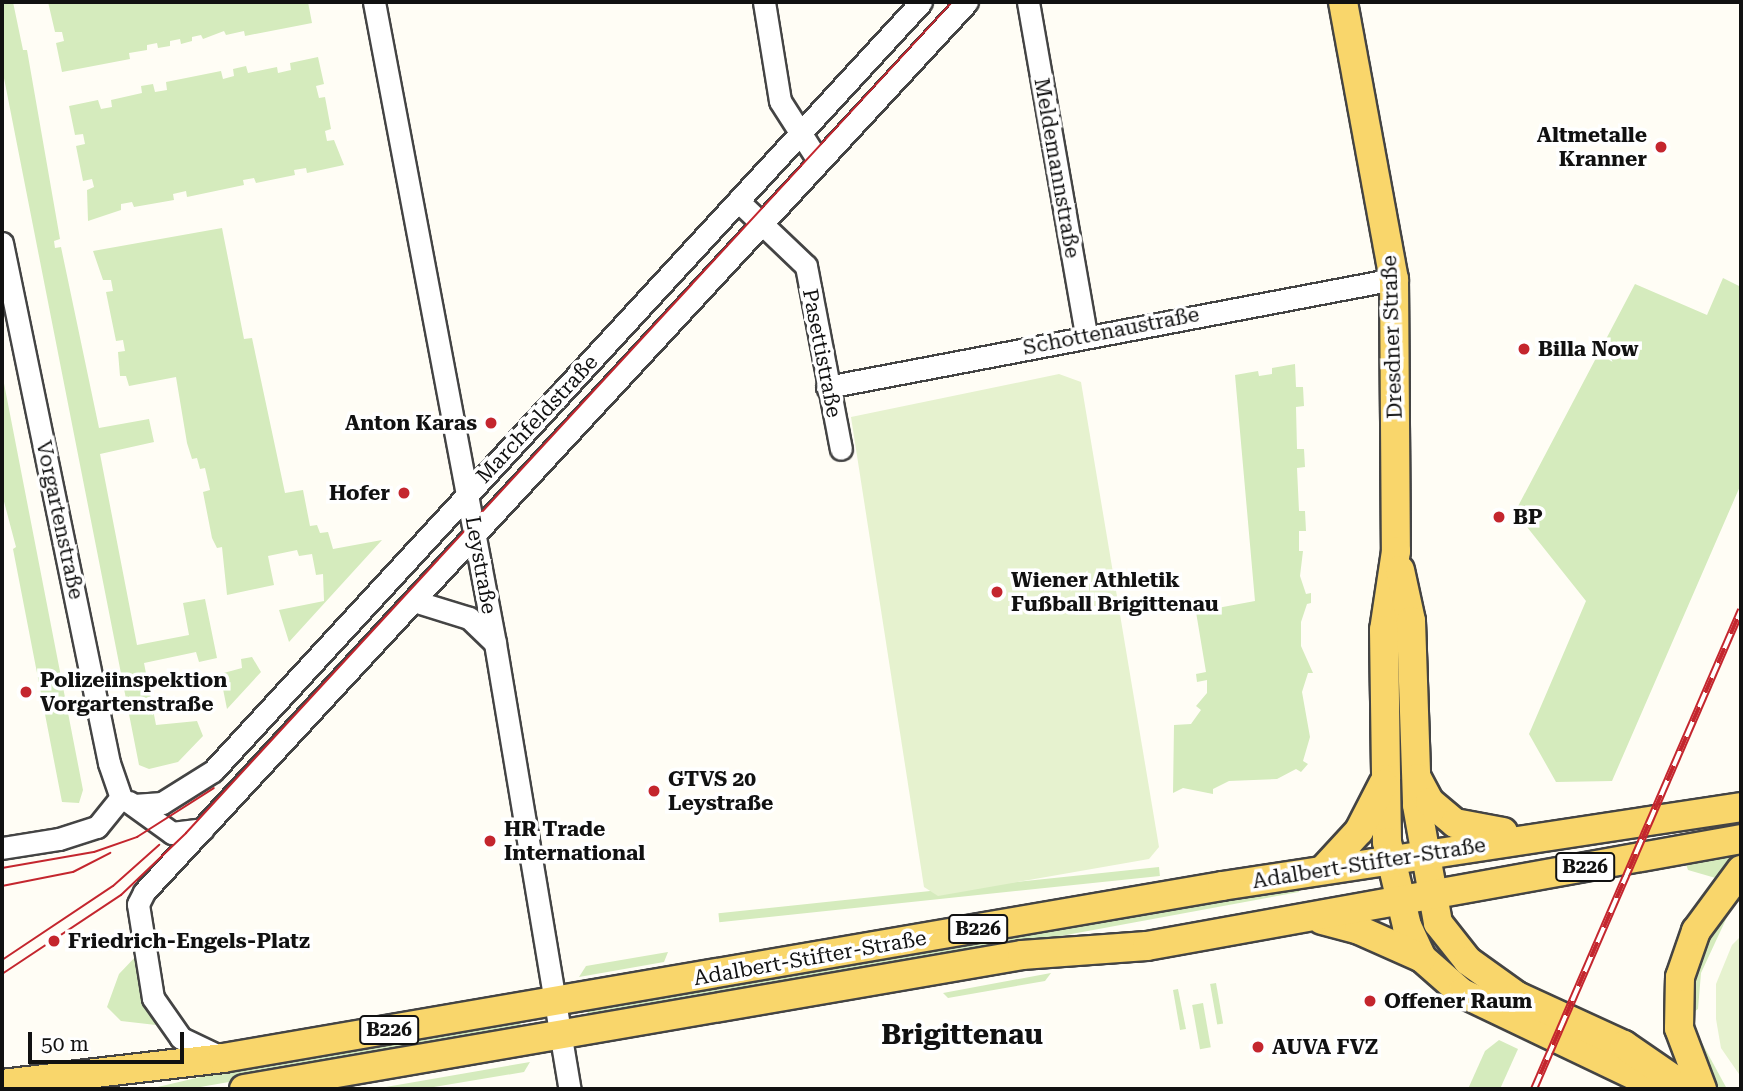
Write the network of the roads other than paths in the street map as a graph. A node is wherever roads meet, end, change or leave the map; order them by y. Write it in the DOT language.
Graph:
graph roads {
  1 [pos="374,2"];
  2 [pos="764,2"];
  3 [pos="921,2"];
  4 [pos="967,2"];
  5 [pos="1028,2"];
  6 [pos="1343,2"];
  7 [pos="801,133"];
  8 [pos="819,162"];
  9 [pos="738,201"];
  10 [pos="763,225"];
  11 [pos="2,243"];
  12 [pos="1394,279"];
  13 [pos="1086,335"];
  14 [pos="828,387"];
  15 [pos="841,449"];
  16 [pos="468,495"];
  17 [pos="475,533"];
  18 [pos="1396,551"];
  19 [pos="414,601"];
  20 [pos="495,643"];
  21 [pos="1415,776"];
  22 [pos="1385,779"];
  23 [pos="128,801"];
  24 [pos="1741,807"];
  25 [pos="203,829"];
  26 [pos="1536,836"];
  27 [pos="1741,839"];
  28 [pos="2,848"];
  29 [pos="1423,854"];
  30 [pos="1391,859"];
  31 [pos="1323,870"];
  32 [pos="1741,870"];
  33 [pos="1430,895"];
  34 [pos="1400,901"];
  35 [pos="1312,917"];
  36 [pos="1422,958"];
  37 [pos="556,1001"];
  38 [pos="562,1035"];
  39 [pos="223,1058"];
  40 [pos="2,1084"];
  41 [pos="244,1089"];
  42 [pos="570,1089"];
  43 [pos="1663,1089"];
  44 [pos="1688,1089"];
  45 [pos="1702,1089"];
  1 -- 16 [label="street, Leystraße"];
  2 -- 7 [label="street"];
  3 -- 7 [label="street, Marchfeldstraße"];
  4 -- 8 [label="street, Marchfeldstraße"];
  5 -- 13 [label="street, Meldemannstraße"];
  6 -- 12 [label="main road, Dresdner Straße"];
  7 -- 8 [label="street"];
  7 -- 9 [label="street, Marchfeldstraße"];
  8 -- 10 [label="street, Marchfeldstraße"];
  9 -- 10 [label="street, Pasettistraße"];
  9 -- 16 [label="street, Marchfeldstraße"];
  10 -- 14 [label="street, Pasettistraße"];
  10 -- 17 [label="street, Marchfeldstraße"];
  11 -- 23 [label="street, Vorgartenstraße"];
  12 -- 13 [label="street, Schottenaustraße"];
  12 -- 18 [label="main road, Dresdner Straße"];
  13 -- 14 [label="street, Schottenaustraße"];
  14 -- 15 [label="street, Pasettistraße"];
  16 -- 17 [label="street, Leystraße"];
  16 -- 23 [label="street, Marchfeldstraße"];
  17 -- 19 [label="street, Marchfeldstraße"];
  17 -- 20 [label="street, Leystraße"];
  18 -- 21 [label="main road, Dresdner Straße"];
  18 -- 22 [label="main road, Dresdner Straße"];
  19 -- 20 [label="street"];
  19 -- 25 [label="street, Marchfeldstraße"];
  20 -- 37 [label="street, Leystraße"];
  21 -- 26 [label="main road"];
  21 -- 29 [label="main road, Dresdner Straße"];
  22 -- 30 [label="main road, Dresdner Straße"];
  22 -- 31 [label="main road"];
  23 -- 25 [label="street"];
  23 -- 28 [label="street"];
  24 -- 26 [label="main road, Adalbert-Stifter-Straße / B226"];
  25 -- 39 [label="street, Marchfeldstraße"];
  26 -- 29 [label="main road, Adalbert-Stifter-Straße / B226"];
  27 -- 33 [label="main road, Adalbert-Stifter-Straße / B226"];
  29 -- 30 [label="main road, Adalbert-Stifter-Straße / B226"];
  29 -- 33 [label="main road, Dresdner Straße"];
  30 -- 31 [label="main road, Adalbert-Stifter-Straße / B226"];
  30 -- 34 [label="main road, Dresdner Straße"];
  31 -- 37 [label="main road, Adalbert-Stifter-Straße / B226"];
  32 -- 45 [label="main road"];
  33 -- 34 [label="main road, Adalbert-Stifter-Straße / B226"];
  33 -- 44 [label="main road, Dresdner Straße"];
  34 -- 35 [label="main road, Adalbert-Stifter-Straße / B226"];
  34 -- 36 [label="main road, Dresdner Straße"];
  35 -- 36 [label="main road"];
  35 -- 38 [label="main road, Adalbert-Stifter-Straße / B226"];
  36 -- 43 [label="main road"];
  37 -- 38 [label="street, Leystraße"];
  37 -- 39 [label="main road, Adalbert-Stifter-Straße / B226"];
  38 -- 41 [label="main road, Adalbert-Stifter-Straße / B226"];
  38 -- 42 [label="street, Leystraße"];
  39 -- 40 [label="main road, Adalbert-Stifter-Straße / B226"];
}
